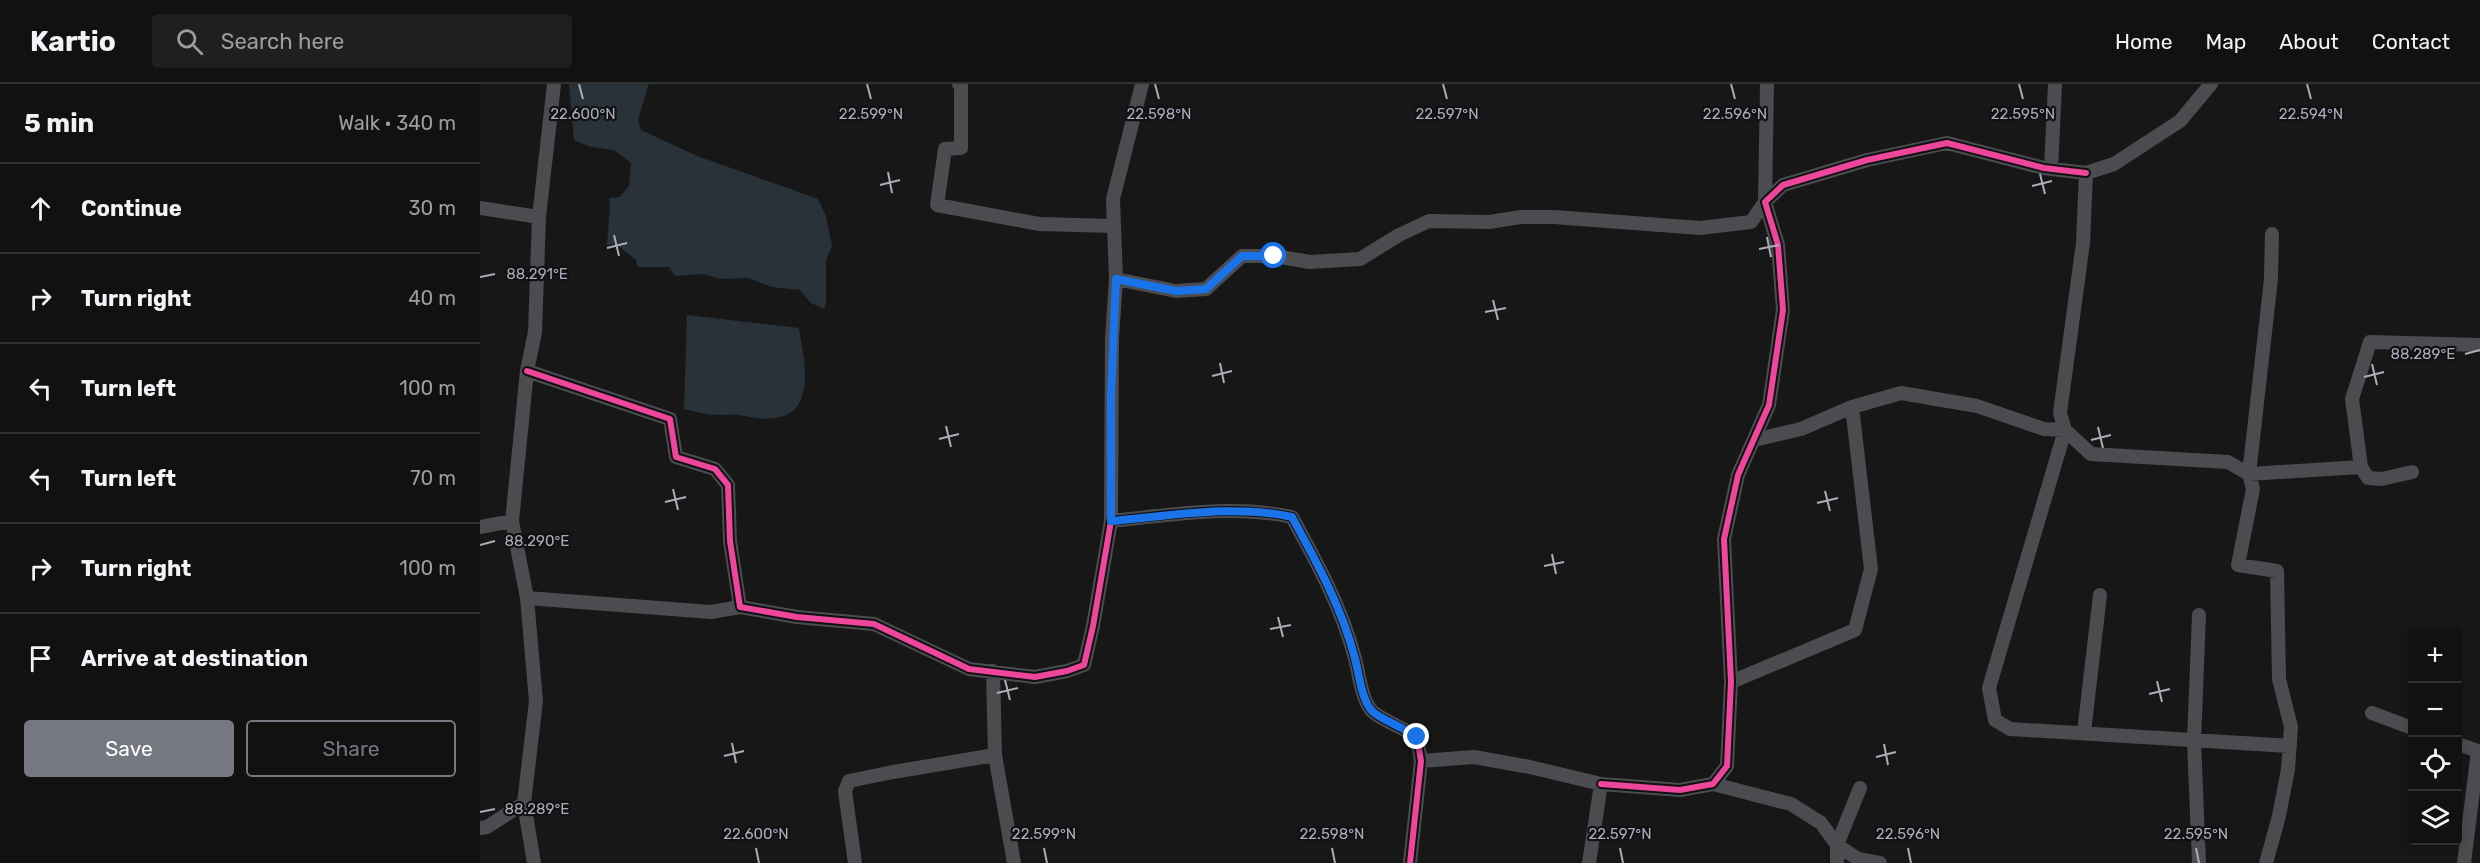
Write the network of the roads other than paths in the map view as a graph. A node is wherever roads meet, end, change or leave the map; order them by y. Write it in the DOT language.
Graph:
graph roads {
  1 [pos="554,84"];
  2 [pos="959,84"];
  3 [pos="1142,84"];
  4 [pos="1767,84"];
  5 [pos="2055,84"];
  6 [pos="2211,84"];
  7 [pos="2051,169"];
  8 [pos="2086,173"];
  9 [pos="1765,202"];
  10 [pos="480,208"];
  11 [pos="539,217"];
  12 [pos="1113,226"];
  13 [pos="2272,234"];
  14 [pos="1116,279"];
  15 [pos="2480,345"];
  16 [pos="527,371"];
  17 [pos="1852,407"];
  18 [pos="2065,430"];
  19 [pos="1754,440"];
  20 [pos="2361,467"];
  21 [pos="2412,472"];
  22 [pos="2249,474"];
  23 [pos="512,521"];
  24 [pos="1111,521"];
  25 [pos="480,527"];
  26 [pos="2100,595"];
  27 [pos="527,598"];
  28 [pos="740,607"];
  29 [pos="2199,615"];
  30 [pos="993,672"];
  31 [pos="1731,682"];
  32 [pos="2372,714"];
  33 [pos="2408,727"];
  34 [pos="2084,732"];
  35 [pos="2194,741"];
  36 [pos="2290,746"];
  37 [pos="2462,746"];
  38 [pos="2479,751"];
  39 [pos="995,755"];
  40 [pos="1421,761"];
  41 [pos="1601,784"];
  42 [pos="1713,784"];
  43 [pos="1860,788"];
  44 [pos="524,802"];
  45 [pos="480,828"];
  46 [pos="1837,845"];
  47 [pos="534,863"];
  48 [pos="855,863"];
  49 [pos="1014,863"];
  50 [pos="1410,863"];
  51 [pos="1588,863"];
  52 [pos="1837,863"];
  53 [pos="1880,863"];
  54 [pos="2199,863"];
  55 [pos="2266,863"];
  56 [pos="2464,863"];
  1 -- 11 [label="street"];
  2 -- 12 [label="street"];
  3 -- 12 [label="street"];
  4 -- 9 [label="street"];
  5 -- 7 [label="street"];
  6 -- 8 [label="street"];
  7 -- 8 [label="street"];
  7 -- 9 [label="street"];
  8 -- 18 [label="street"];
  9 -- 14 [label="street"];
  9 -- 19 [label="street"];
  10 -- 11 [label="street"];
  11 -- 16 [label="street"];
  12 -- 14 [label="street"];
  13 -- 22 [label="street"];
  14 -- 24 [label="street"];
  15 -- 20 [label="street"];
  16 -- 23 [label="street"];
  16 -- 28 [label="street"];
  17 -- 18 [label="street"];
  17 -- 19 [label="street"];
  17 -- 31 [label="street"];
  18 -- 22 [label="street"];
  18 -- 34 [label="street"];
  19 -- 31 [label="street"];
  20 -- 21 [label="street"];
  20 -- 22 [label="street"];
  22 -- 36 [label="street"];
  23 -- 25 [label="street"];
  23 -- 27 [label="street"];
  24 -- 30 [label="street"];
  24 -- 40 [label="street"];
  26 -- 34 [label="street"];
  27 -- 28 [label="street"];
  27 -- 44 [label="street"];
  28 -- 30 [label="street"];
  29 -- 35 [label="street"];
  30 -- 39 [label="street"];
  31 -- 42 [label="street"];
  32 -- 33 [label="street"];
  34 -- 35 [label="street"];
  35 -- 36 [label="street"];
  35 -- 54 [label="street"];
  36 -- 55 [label="street"];
  37 -- 38 [label="street"];
  38 -- 56 [label="street"];
  39 -- 48 [label="street"];
  39 -- 49 [label="street"];
  40 -- 41 [label="street"];
  40 -- 50 [label="street"];
  41 -- 42 [label="street"];
  41 -- 51 [label="street"];
  42 -- 46 [label="street"];
  43 -- 46 [label="street"];
  44 -- 45 [label="street"];
  44 -- 47 [label="street"];
  46 -- 52 [label="street"];
  46 -- 53 [label="street"];
}
